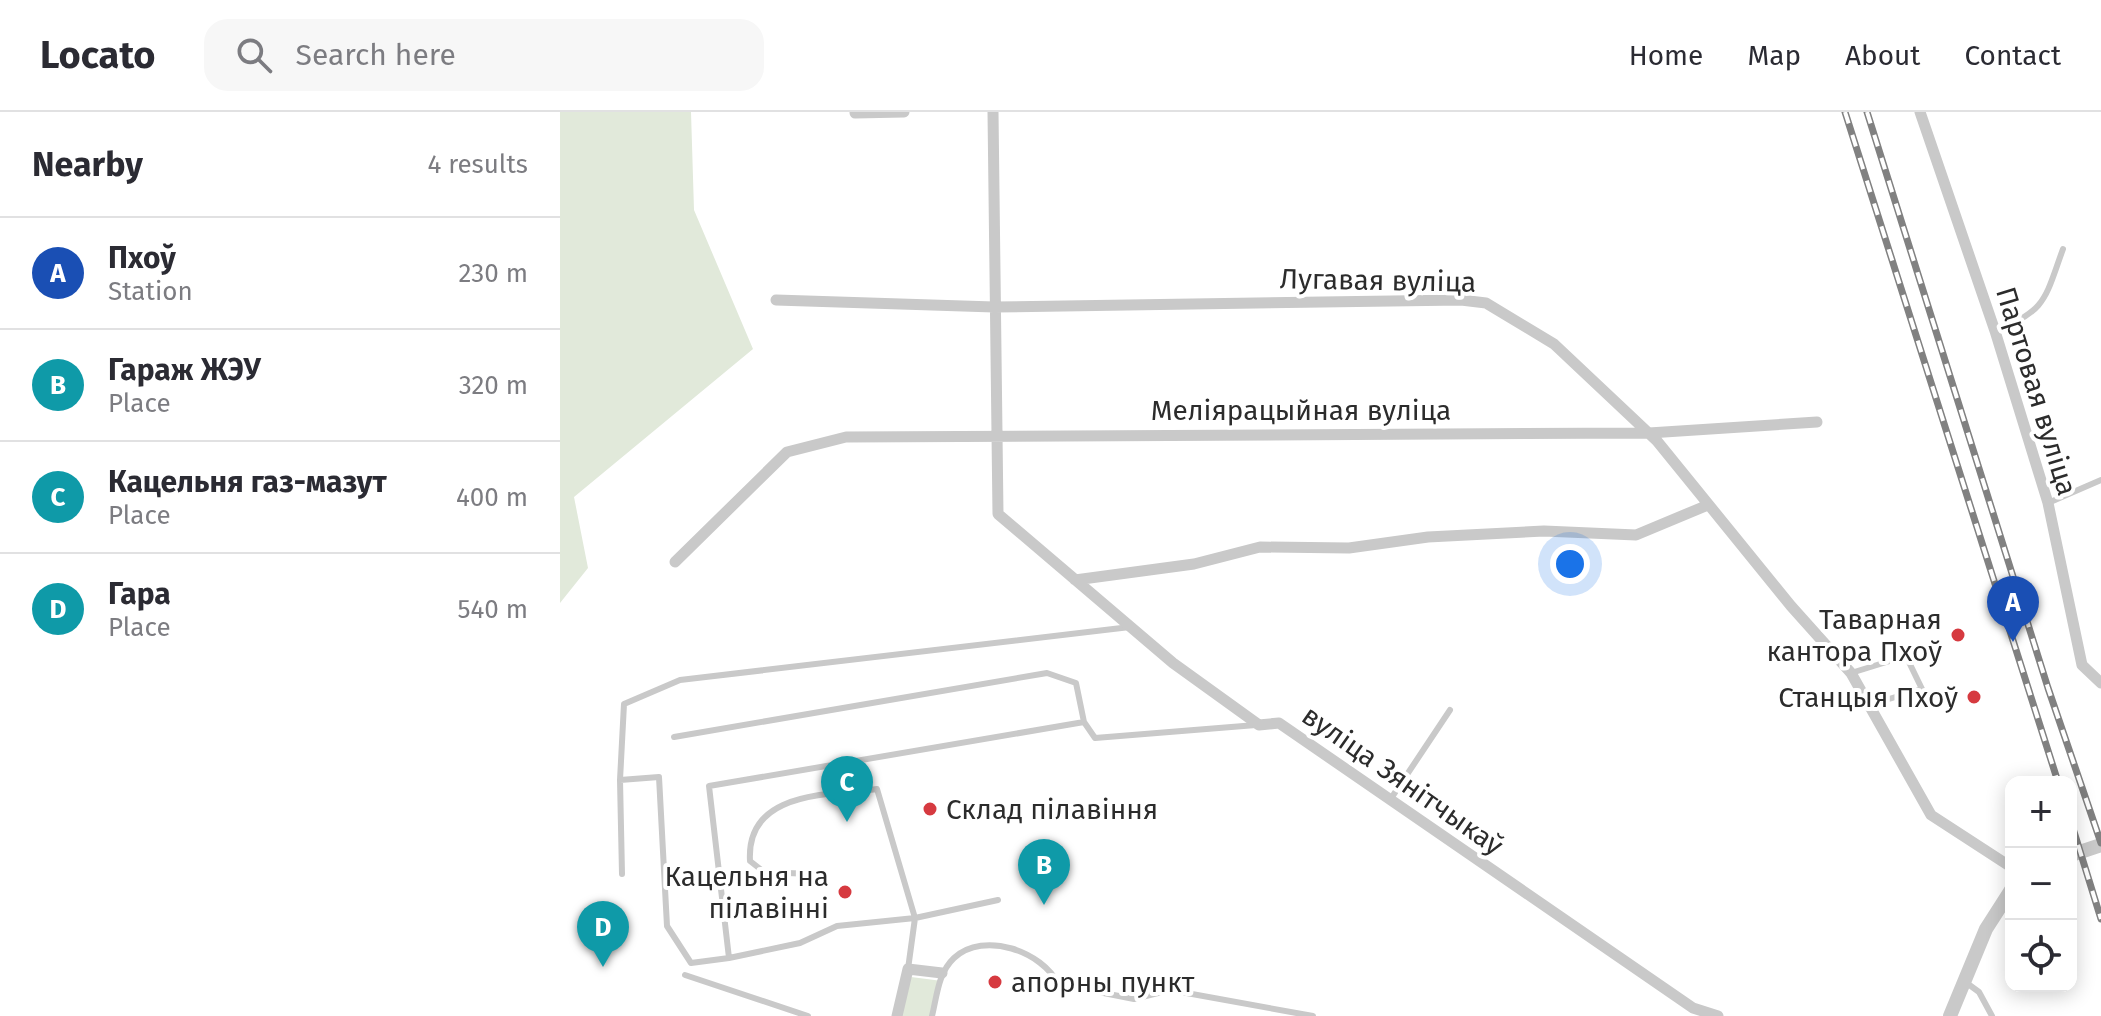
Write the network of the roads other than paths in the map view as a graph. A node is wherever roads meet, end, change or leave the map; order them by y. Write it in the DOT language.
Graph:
graph roads {
  1 [pos="880,112"];
  2 [pos="904,112"];
  3 [pos="993,112"];
  4 [pos="1920,112"];
  5 [pos="855,113"];
  6 [pos="2063,249"];
  7 [pos="776,300"];
  8 [pos="994,307"];
  9 [pos="1995,331"];
  10 [pos="1817,422"];
  11 [pos="1649,433"];
  12 [pos="997,438"];
  13 [pos="2101,480"];
  14 [pos="2048,503"];
  15 [pos="1708,505"];
  16 [pos="675,562"];
  17 [pos="1075,580"];
  18 [pos="1130,627"];
  19 [pos="1851,673"];
  20 [pos="2101,683"];
  21 [pos="1869,705"];
  22 [pos="1450,710"];
  23 [pos="1084,722"];
  24 [pos="1259,725"];
  25 [pos="674,737"];
  26 [pos="620,780"];
  27 [pos="1390,800"];
  28 [pos="2101,845"];
  29 [pos="2077,853"];
  30 [pos="2005,863"];
  31 [pos="622,874"];
  32 [pos="811,874"];
  33 [pos="2005,899"];
  34 [pos="998,900"];
  35 [pos="915,918"];
  36 [pos="729,958"];
  37 [pos="908,969"];
  38 [pos="942,973"];
  39 [pos="685,975"];
  40 [pos="1964,981"];
  41 [pos="808,1016"];
  42 [pos="897,1016"];
  43 [pos="932,1016"];
  44 [pos="1313,1016"];
  45 [pos="1718,1016"];
  46 [pos="1950,1016"];
  47 [pos="1992,1016"];
  1 -- 2 [label="street"];
  1 -- 5 [label="street"];
  3 -- 8 [label="street"];
  4 -- 9 [label="street, Партовая вуліца"];
  6 -- 9 [label="lane"];
  7 -- 8 [label="street, Лугавая вуліца"];
  8 -- 11 [label="street, Лугавая вуліца"];
  8 -- 12 [label="street"];
  9 -- 14 [label="street, Партовая вуліца"];
  10 -- 11 [label="street, Меліярацыйная вуліца"];
  11 -- 12 [label="street, Меліярацыйная вуліца"];
  11 -- 15 [label="street, Лугавая вуліца"];
  12 -- 16 [label="street, Меліярацыйная вуліца"];
  12 -- 17 [label="street, вуліца Зянітчыкаў"];
  13 -- 14 [label="lane"];
  14 -- 20 [label="street, Партовая вуліца"];
  15 -- 17 [label="street"];
  15 -- 19 [label="street, Лугавая вуліца"];
  17 -- 18 [label="street, вуліца Зянітчыкаў"];
  18 -- 24 [label="street, вуліца Зянітчыкаў"];
  18 -- 26 [label="lane"];
  19 -- 21 [label="street, Лугавая вуліца"];
  19 -- 21 [label="lane"];
  21 -- 30 [label="street, Лугавая вуліца"];
  22 -- 27 [label="lane"];
  23 -- 24 [label="lane"];
  23 -- 25 [label="lane"];
  23 -- 36 [label="lane"];
  24 -- 27 [label="street, вуліца Зянітчыкаў"];
  26 -- 31 [label="lane"];
  26 -- 36 [label="lane"];
  27 -- 45 [label="street, вуліца Зянітчыкаў"];
  28 -- 29 [label="street"];
  32 -- 35 [label="lane"];
  33 -- 40 [label="street"];
  34 -- 35 [label="lane"];
  35 -- 36 [label="lane"];
  35 -- 37 [label="lane"];
  37 -- 38 [label="street"];
  37 -- 42 [label="street"];
  38 -- 43 [label="lane"];
  38 -- 44 [label="lane"];
  39 -- 41 [label="lane"];
  40 -- 46 [label="street"];
  40 -- 47 [label="lane"];
}
